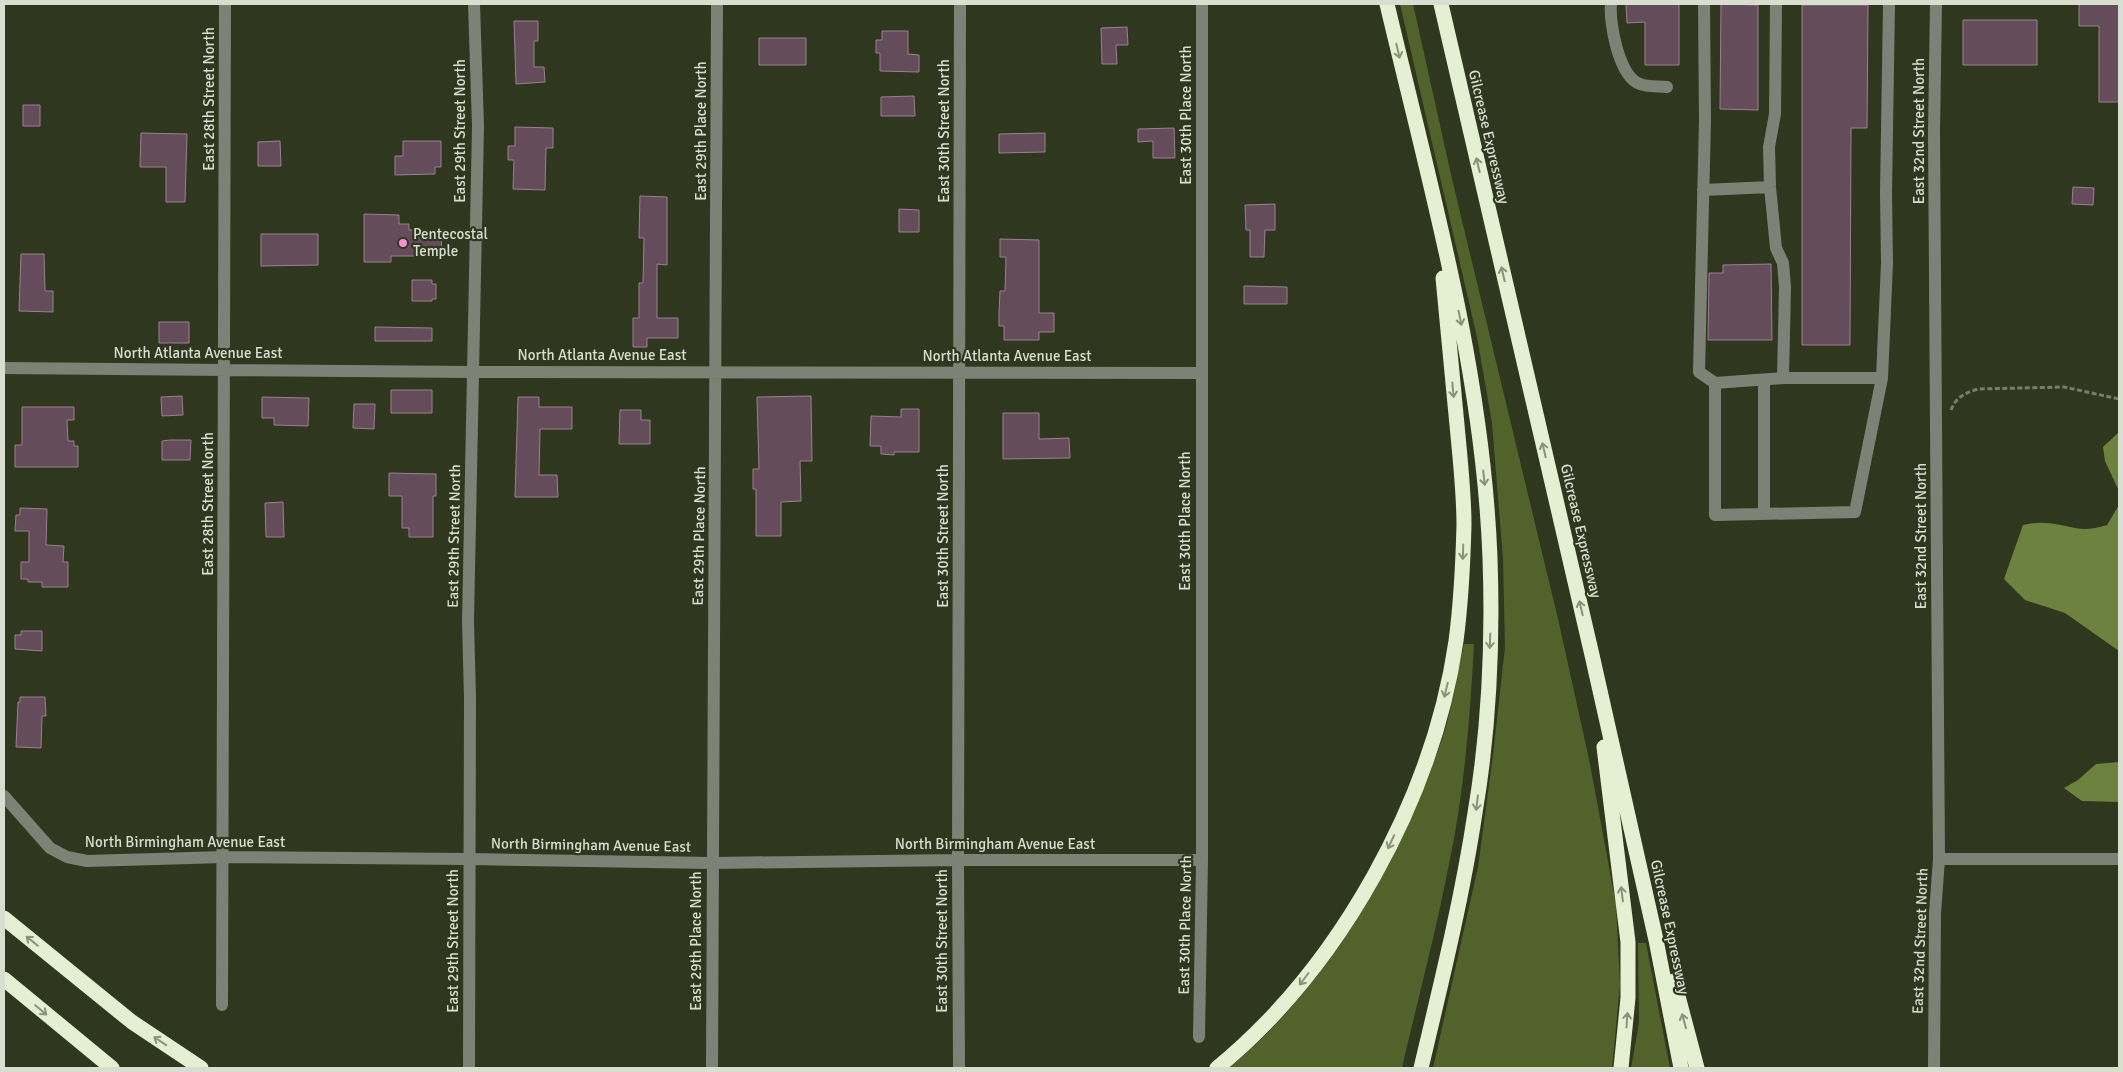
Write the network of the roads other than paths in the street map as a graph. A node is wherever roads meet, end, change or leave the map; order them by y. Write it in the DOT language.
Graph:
graph roads {
  1 [pos="226,4"];
  2 [pos="474,4"];
  3 [pos="717,4"];
  4 [pos="960,4"];
  5 [pos="1202,4"];
  6 [pos="1387,4"];
  7 [pos="1441,4"];
  8 [pos="1611,4"];
  9 [pos="1704,4"];
  10 [pos="1776,4"];
  11 [pos="1889,4"];
  12 [pos="1936,4"];
  13 [pos="1667,87"];
  14 [pos="1770,187"];
  15 [pos="1703,190"];
  16 [pos="1438,219"];
  17 [pos="4,368"];
  18 [pos="224,370"];
  19 [pos="717,371"];
  20 [pos="473,372"];
  21 [pos="960,373"];
  22 [pos="1201,373"];
  23 [pos="1783,378"];
  24 [pos="1882,378"];
  25 [pos="1764,380"];
  26 [pos="1715,383"];
  27 [pos="1764,514"];
  28 [pos="1592,656"];
  29 [pos="1614,754"];
  30 [pos="4,796"];
  31 [pos="224,857"];
  32 [pos="469,859"];
  33 [pos="1939,859"];
  34 [pos="2119,859"];
  35 [pos="958,860"];
  36 [pos="1202,860"];
  37 [pos="712,863"];
  38 [pos="4,918"];
  39 [pos="4,979"];
  40 [pos="222,1005"];
  41 [pos="1199,1037"];
  42 [pos="112,1068"];
  43 [pos="200,1068"];
  44 [pos="469,1068"];
  45 [pos="712,1068"];
  46 [pos="959,1068"];
  47 [pos="1217,1068"];
  48 [pos="1421,1068"];
  49 [pos="1621,1068"];
  50 [pos="1681,1068"];
  51 [pos="1697,1068"];
  52 [pos="1934,1068"];
  1 -- 18 [label="street, East 28th Street North"];
  2 -- 20 [label="street, East 29th Street North"];
  3 -- 19 [label="street, East 29th Place North"];
  4 -- 21 [label="street, East 30th Street North"];
  5 -- 22 [label="street, East 30th Place North"];
  6 -- 16 [label="highway, one-way"];
  28 -- 7 [label="highway, Gilcrease Expressway, one-way"];
  8 -- 13 [label="street"];
  9 -- 15 [label="street"];
  10 -- 14 [label="street"];
  11 -- 24 [label="street"];
  12 -- 33 [label="street, East 32nd Street North"];
  14 -- 15 [label="street"];
  14 -- 23 [label="street"];
  15 -- 26 [label="street"];
  16 -- 47 [label="highway, one-way"];
  16 -- 48 [label="highway, one-way"];
  17 -- 18 [label="street, North Atlanta Avenue East"];
  18 -- 20 [label="street, North Atlanta Avenue East"];
  18 -- 31 [label="street, East 28th Street North"];
  19 -- 20 [label="street, North Atlanta Avenue East"];
  19 -- 21 [label="street, North Atlanta Avenue East"];
  19 -- 37 [label="street, East 29th Place North"];
  20 -- 32 [label="street, East 29th Street North"];
  21 -- 22 [label="street, North Atlanta Avenue East"];
  21 -- 35 [label="street, East 30th Street North"];
  22 -- 36 [label="street, East 30th Place North"];
  23 -- 24 [label="street"];
  23 -- 25 [label="street"];
  24 -- 27 [label="street"];
  25 -- 26 [label="street"];
  25 -- 27 [label="street"];
  26 -- 27 [label="street"];
  28 -- 29 [label="highway, Gilcrease Expressway"];
  49 -- 28 [label="highway, one-way"];
  29 -- 50 [label="highway, Gilcrease Expressway"];
  51 -- 29 [label="highway, one-way"];
  30 -- 31 [label="street, North Birmingham Avenue East"];
  31 -- 32 [label="street, North Birmingham Avenue East"];
  31 -- 40 [label="street, East 28th Street North"];
  32 -- 37 [label="street, North Birmingham Avenue East"];
  32 -- 44 [label="street, East 29th Street North"];
  33 -- 34 [label="street"];
  33 -- 52 [label="street, East 32nd Street North"];
  35 -- 36 [label="street, North Birmingham Avenue East"];
  35 -- 37 [label="street, North Birmingham Avenue East"];
  35 -- 46 [label="street, East 30th Street North"];
  36 -- 41 [label="street, East 30th Place North"];
  37 -- 45 [label="street, East 29th Place North"];
  43 -- 38 [label="highway, one-way"];
  39 -- 42 [label="highway, one-way"];
}
